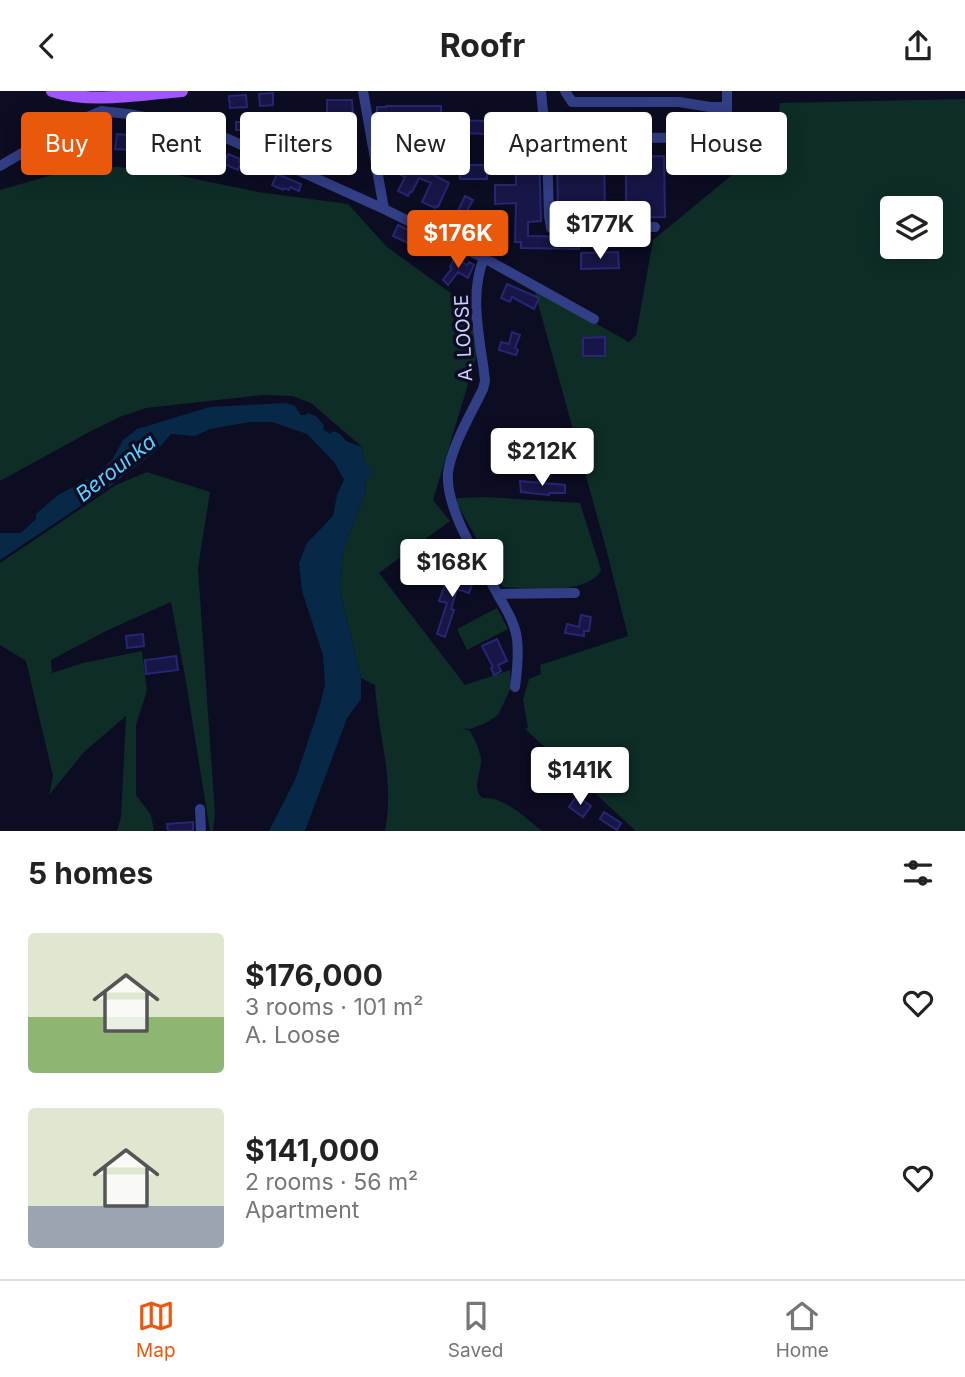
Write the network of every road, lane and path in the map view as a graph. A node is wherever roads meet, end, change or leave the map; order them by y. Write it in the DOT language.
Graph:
graph roads {
  1 [pos="52,91"];
  2 [pos="182,91"];
  3 [pos="363,91"];
  4 [pos="541,91"];
  5 [pos="565,91"];
  6 [pos="727,91"];
  7 [pos="74,93"];
  8 [pos="100,97"];
  9 [pos="101,111"];
  10 [pos="543,112"];
  11 [pos="0,166"];
  12 [pos="548,175"];
  13 [pos="384,209"];
  14 [pos="655,227"];
  15 [pos="484,258"];
  16 [pos="594,319"];
  17 [pos="575,593"];
  18 [pos="498,594"];
  19 [pos="515,688"];
  20 [pos="200,809"];
  21 [pos="201,831"];
  1 -- 7 [label="main road"];
  2 -- 8 [label="main road"];
  3 -- 13 [label="street"];
  4 -- 10 [label="street"];
  5 -- 6 [label="street"];
  7 -- 8 [label="main road"];
  8 -- 9 [label="street"];
  9 -- 11 [label="street"];
  9 -- 13 [label="street"];
  12 -- 14 [label="street"];
  13 -- 15 [label="street"];
  15 -- 16 [label="street"];
  15 -- 18 [label="street, A. LOOSE"];
  17 -- 18 [label="street"];
  18 -- 19 [label="street, A. LOOSE"];
  20 -- 21 [label="street"];
}
